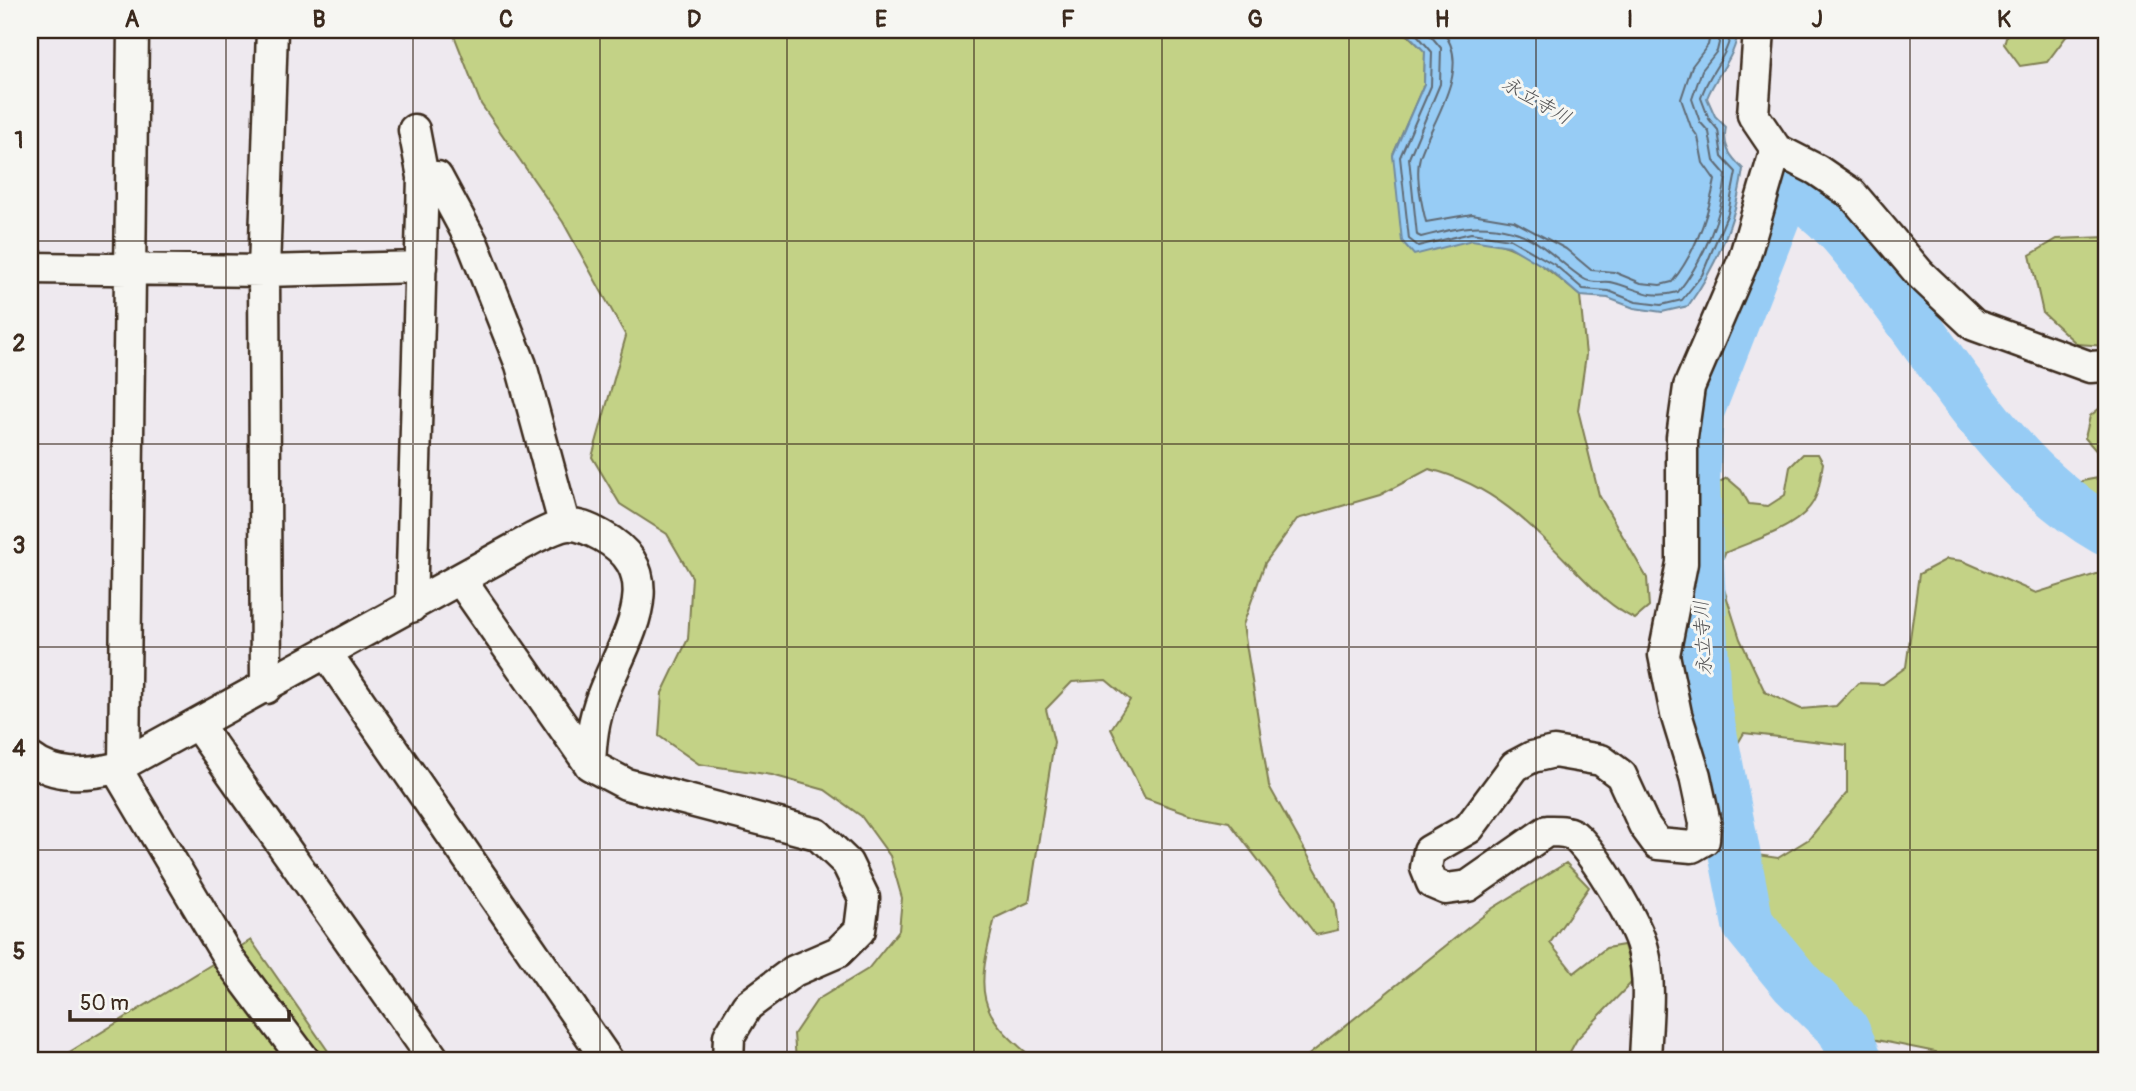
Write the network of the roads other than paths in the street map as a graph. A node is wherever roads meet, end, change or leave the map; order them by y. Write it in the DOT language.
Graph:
graph roads {
  1 [pos="132,30"];
  2 [pos="272,30"];
  3 [pos="1759,30"];
  4 [pos="414,130"];
  5 [pos="1776,149"];
  6 [pos="423,177"];
  7 [pos="421,267"];
  8 [pos="30,268"];
  9 [pos="129,269"];
  10 [pos="264,271"];
  11 [pos="2106,366"];
  12 [pos="564,523"];
  13 [pos="460,579"];
  14 [pos="411,607"];
  15 [pos="327,654"];
  16 [pos="266,688"];
  17 [pos="197,724"];
  18 [pos="30,758"];
  19 [pos="590,765"];
  20 [pos="120,766"];
  21 [pos="305,1061"];
  22 [pos="435,1061"];
  23 [pos="608,1061"];
  24 [pos="728,1061"];
  25 [pos="1645,1061"];
  1 -- 9 [label="street"];
  2 -- 10 [label="street"];
  3 -- 5 [label="street"];
  4 -- 6 [label="street"];
  5 -- 11 [label="street"];
  5 -- 25 [label="street"];
  6 -- 7 [label="street"];
  6 -- 12 [label="street"];
  7 -- 10 [label="street"];
  7 -- 14 [label="street"];
  8 -- 9 [label="street"];
  9 -- 10 [label="street"];
  9 -- 20 [label="street"];
  10 -- 16 [label="street"];
  12 -- 13 [label="street"];
  12 -- 19 [label="street"];
  13 -- 14 [label="street"];
  13 -- 19 [label="street"];
  14 -- 15 [label="street"];
  15 -- 16 [label="street"];
  15 -- 23 [label="street"];
  16 -- 17 [label="street"];
  17 -- 20 [label="street"];
  17 -- 22 [label="street"];
  18 -- 20 [label="street"];
  19 -- 24 [label="street"];
  20 -- 21 [label="street"];
}
